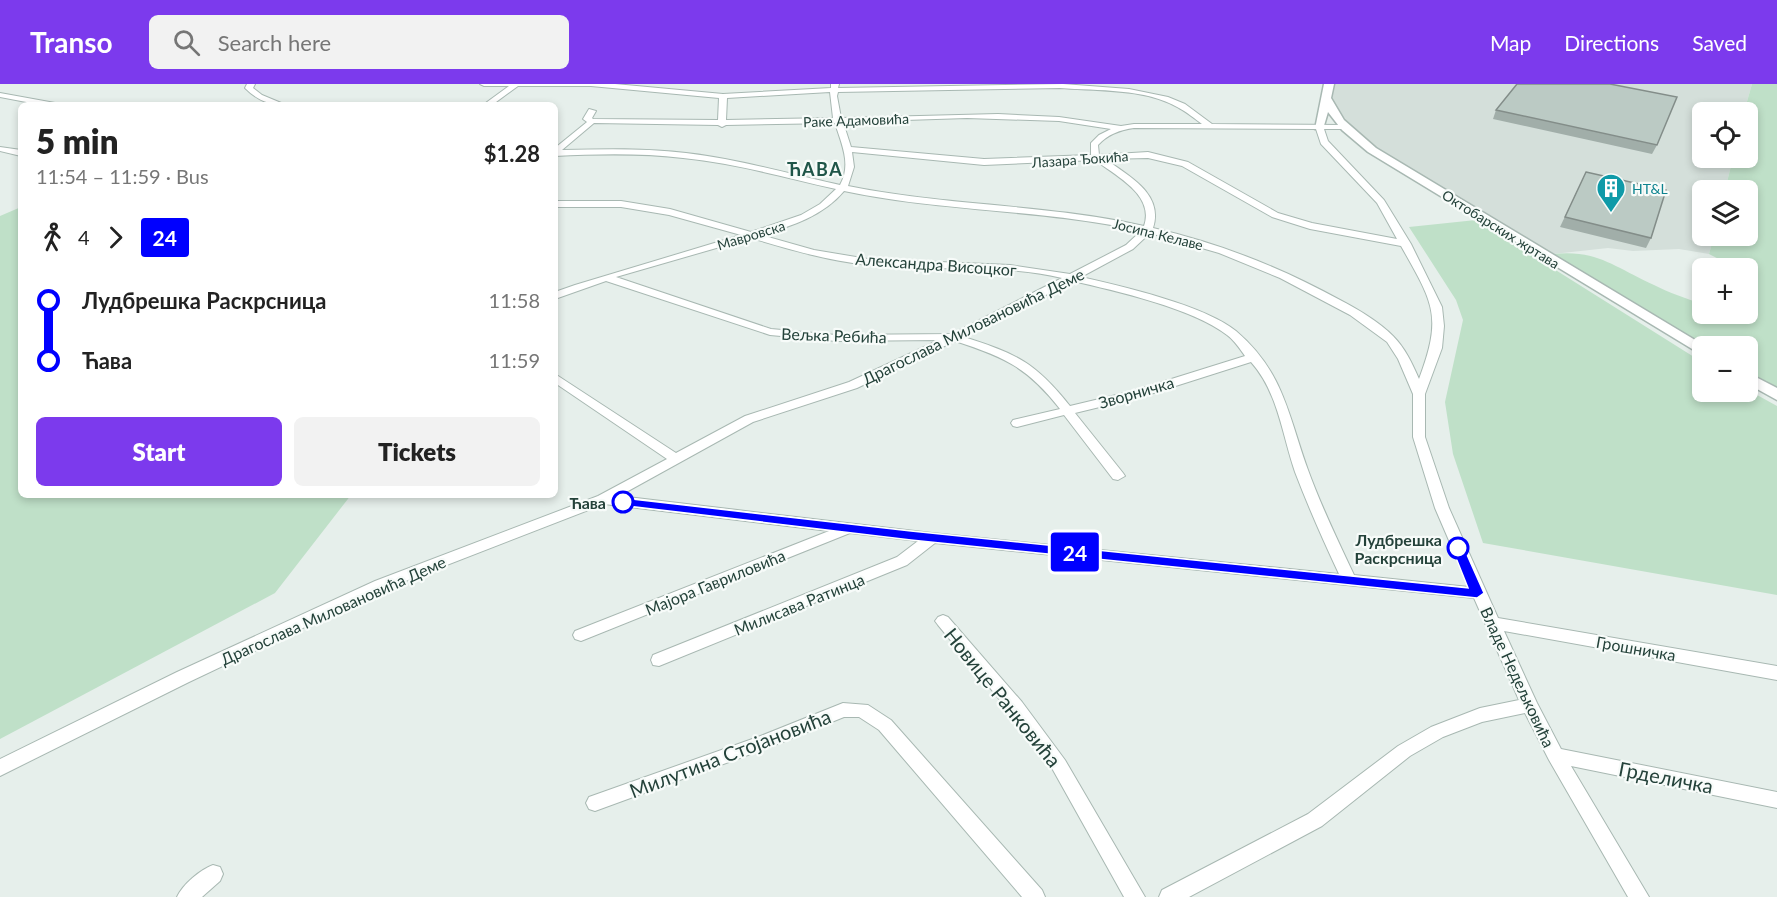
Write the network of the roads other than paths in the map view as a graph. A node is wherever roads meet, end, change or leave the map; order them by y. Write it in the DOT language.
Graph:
graph roads {
  1 [pos="251,84"];
  2 [pos="484,84"];
  3 [pos="1329,84"];
  4 [pos="516,85"];
  5 [pos="834,87"];
  6 [pos="878,87"];
  7 [pos="0,95"];
  8 [pos="723,96"];
  9 [pos="1327,100"];
  10 [pos="38,102"];
  11 [pos="273,102"];
  12 [pos="491,102"];
  13 [pos="592,111"];
  14 [pos="837,120"];
  15 [pos="592,121"];
  16 [pos="722,124"];
  17 [pos="1209,125"];
  18 [pos="1319,127"];
  19 [pos="1342,127"];
  20 [pos="1120,128"];
  21 [pos="0,149"];
  22 [pos="558,149"];
  23 [pos="846,149"];
  24 [pos="18,152"];
  25 [pos="558,152"];
  26 [pos="1095,156"];
  27 [pos="842,190"];
  28 [pos="558,204"];
  29 [pos="1148,229"];
  30 [pos="752,235"];
  31 [pos="1406,244"];
  32 [pos="1071,277"];
  33 [pos="608,278"];
  34 [pos="558,295"];
  35 [pos="954,337"];
  36 [pos="1692,345"];
  37 [pos="1254,357"];
  38 [pos="558,380"];
  39 [pos="1758,384"];
  40 [pos="1419,394"];
  41 [pos="1777,395"];
  42 [pos="1068,411"];
  43 [pos="1017,423"];
  44 [pos="676,459"];
  45 [pos="1118,476"];
  46 [pos="603,499"];
  47 [pos="848,529"];
  48 [pos="932,538"];
  49 [pos="1349,580"];
  50 [pos="1477,593"];
  51 [pos="944,621"];
  52 [pos="1495,623"];
  53 [pos="581,635"];
  54 [pos="659,660"];
  55 [pos="1777,673"];
  56 [pos="1529,705"];
  57 [pos="1555,755"];
  58 [pos="0,768"];
  59 [pos="1777,800"];
  60 [pos="595,803"];
  61 [pos="213,874"];
  62 [pos="1634,895"];
  63 [pos="187,897"];
  64 [pos="1035,897"];
  65 [pos="1135,897"];
  66 [pos="1169,897"];
  1 -- 11 [label="street"];
  2 -- 4 [label="street"];
  3 -- 9 [label="street"];
  4 -- 8 [label="street"];
  4 -- 12 [label="street"];
  5 -- 6 [label="street"];
  5 -- 8 [label="street"];
  5 -- 14 [label="street"];
  6 -- 17 [label="street"];
  7 -- 10 [label="street"];
  8 -- 16 [label="street"];
  9 -- 18 [label="street"];
  9 -- 19 [label="street, Октобарских жртава"];
  13 -- 15 [label="street"];
  14 -- 16 [label="street, Раке Адамовића"];
  14 -- 20 [label="street, Раке Адамовића"];
  14 -- 23 [label="street"];
  15 -- 16 [label="street, Раке Адамовића"];
  15 -- 22 [label="street"];
  17 -- 18 [label="street"];
  17 -- 20 [label="street"];
  18 -- 19 [label="street"];
  18 -- 31 [label="street, Владе Недељковића"];
  19 -- 36 [label="street, Октобарских жртава"];
  20 -- 26 [label="street"];
  21 -- 24 [label="street"];
  23 -- 26 [label="street, Лазара Ђокића"];
  23 -- 27 [label="street"];
  25 -- 27 [label="street, Јосипа Келаве"];
  26 -- 29 [label="street"];
  26 -- 31 [label="street, Лазара Ђокића"];
  27 -- 29 [label="street, Јосипа Келаве"];
  27 -- 30 [label="street, Мавровска"];
  28 -- 30 [label="street, Александра Висоцког"];
  29 -- 32 [label="street, Драгослава Миловановића Деме"];
  29 -- 40 [label="street, Јосипа Келаве"];
  30 -- 32 [label="street, Александра Висоцког"];
  30 -- 33 [label="street, Мавровска"];
  31 -- 40 [label="street, Владе Недељковића"];
  32 -- 35 [label="street, Драгослава Миловановића Деме"];
  32 -- 37 [label="street, Александра Висоцког"];
  33 -- 34 [label="street, Мавровска"];
  33 -- 35 [label="street, Вељка Ребића"];
  35 -- 42 [label="street, Вељка Ребића"];
  35 -- 44 [label="street, Драгослава Миловановића Деме"];
  37 -- 42 [label="street, Зворничка"];
  37 -- 49 [label="street, Александра Висоцког"];
  38 -- 44 [label="street"];
  39 -- 41 [label="street"];
  40 -- 50 [label="street, Владе Недељковића"];
  42 -- 43 [label="street, Зворничка"];
  42 -- 45 [label="street, Вељка Ребића"];
  44 -- 46 [label="street, Драгослава Миловановића Деме"];
  46 -- 47 [label="street"];
  46 -- 58 [label="street, Драгослава Миловановића Деме"];
  47 -- 48 [label="street"];
  47 -- 53 [label="street, Мајора Гавриловића"];
  48 -- 49 [label="street"];
  48 -- 54 [label="street, Милисава Ратинца"];
  49 -- 50 [label="street"];
  50 -- 52 [label="street, Владе Недељковића"];
  51 -- 65 [label="street, Новице Ранковића"];
  52 -- 55 [label="street, Грошничка"];
  52 -- 56 [label="street, Владе Недељковића"];
  56 -- 57 [label="street, Владе Недељковића"];
  56 -- 66 [label="street"];
  57 -- 59 [label="street, Грделичка"];
  57 -- 62 [label="street, Владе Недељковића"];
  60 -- 64 [label="street, Милутина Стојановића"];
  61 -- 63 [label="street"];
}
